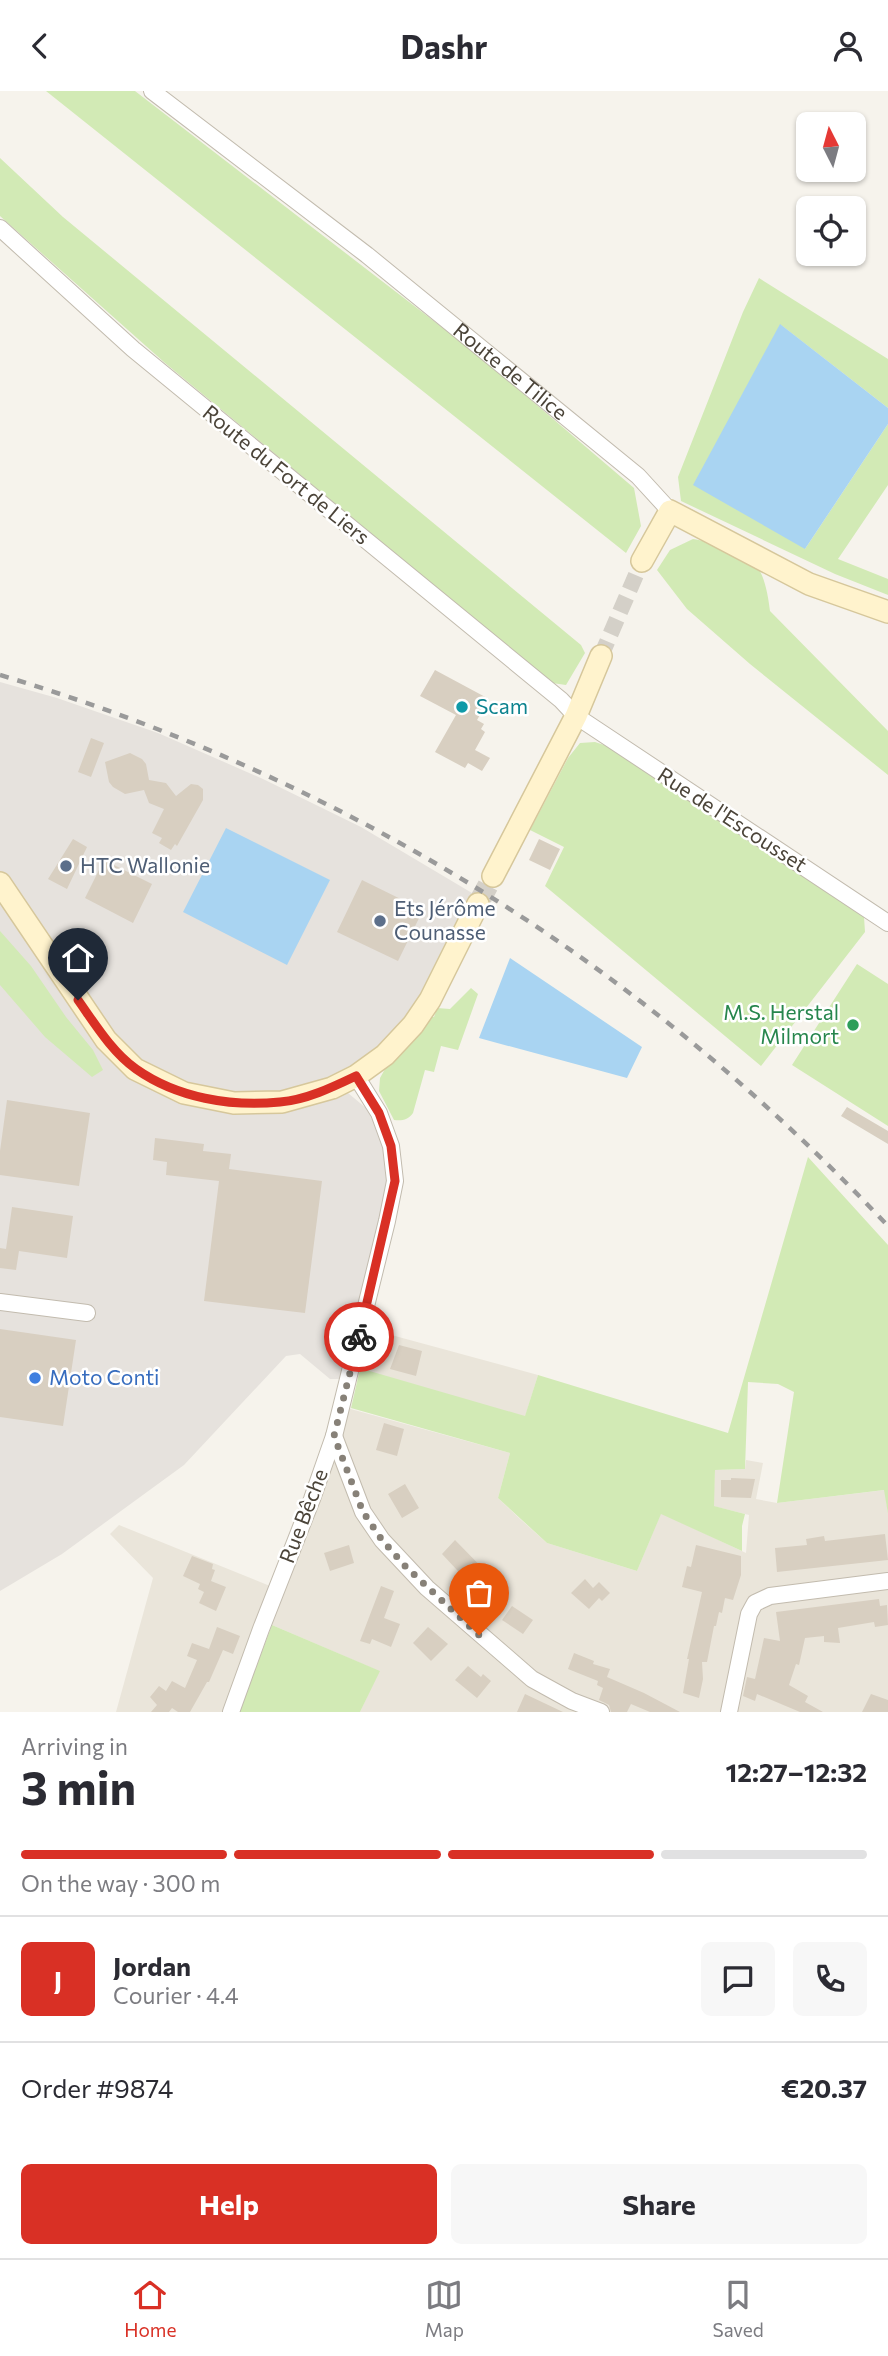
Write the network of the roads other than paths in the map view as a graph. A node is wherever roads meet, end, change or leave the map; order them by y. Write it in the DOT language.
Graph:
graph roads {
  1 [pos="152,91"];
  2 [pos="0,227"];
  3 [pos="670,511"];
  4 [pos="642,561"];
  5 [pos="888,612"];
  6 [pos="601,656"];
  7 [pos="576,716"];
  8 [pos="493,876"];
  9 [pos="0,883"];
  10 [pos="478,904"];
  11 [pos="888,923"];
  12 [pos="356,1076"];
  13 [pos="0,1301"];
  14 [pos="88,1313"];
  15 [pos="334,1436"];
  16 [pos="888,1581"];
  17 [pos="231,1712"];
  18 [pos="601,1712"];
  19 [pos="729,1712"];
  1 -- 3 [label="street, Route de Tilice"];
  2 -- 7 [label="street, Route du Fort de Liers"];
  3 -- 4 [label="street"];
  3 -- 5 [label="street, Route de Tilice"];
  6 -- 7 [label="street"];
  7 -- 8 [label="street"];
  7 -- 11 [label="street, Rue de l'Escousset"];
  9 -- 12 [label="street"];
  10 -- 12 [label="street"];
  12 -- 15 [label="street, Rue Bêche"];
  13 -- 14 [label="street"];
  15 -- 17 [label="street, Rue Bêche"];
  15 -- 18 [label="street"];
  16 -- 19 [label="street"];
}
